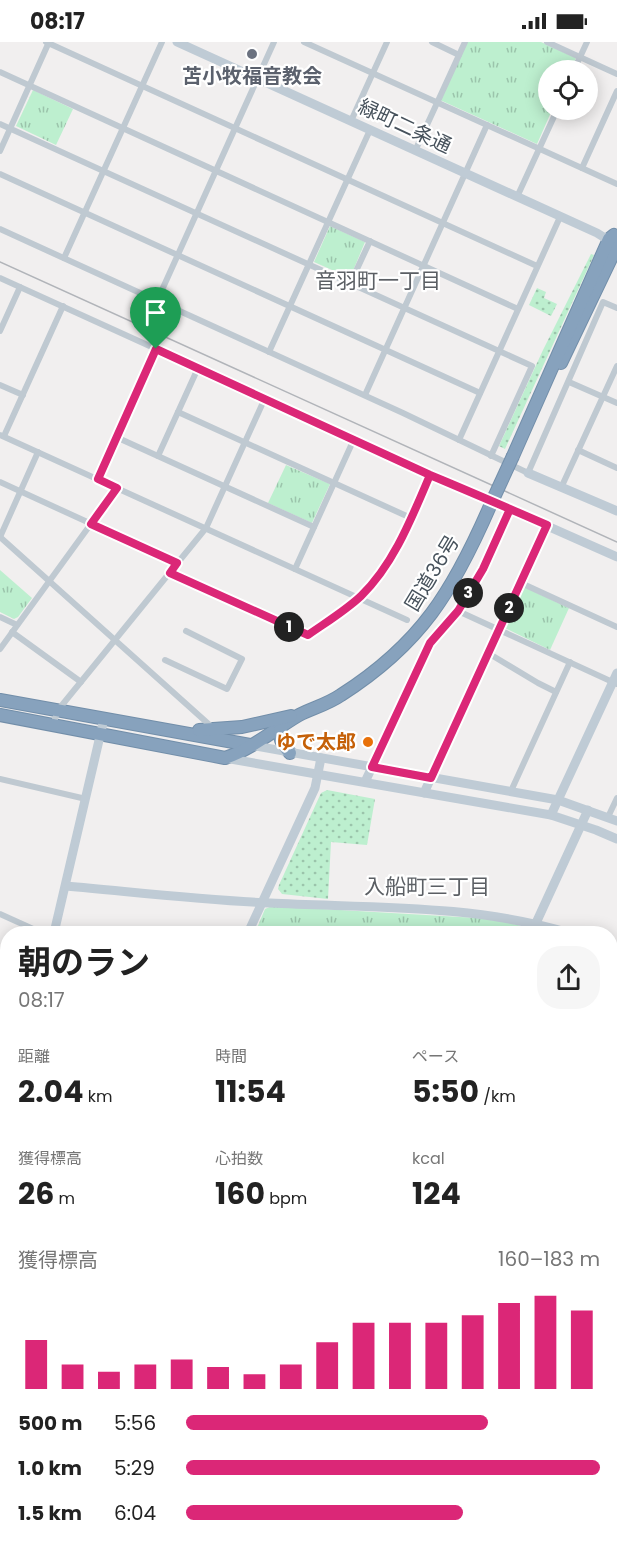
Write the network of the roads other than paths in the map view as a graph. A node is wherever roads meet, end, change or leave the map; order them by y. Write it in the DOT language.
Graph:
graph roads {
  1 [pos="48,42"];
  2 [pos="162,42"];
  3 [pos="177,42"];
  4 [pos="274,42"];
  5 [pos="304,42"];
  6 [pos="387,42"];
  7 [pos="432,42"];
  8 [pos="465,42"];
  9 [pos="547,42"];
  10 [pos="587,42"];
  11 [pos="459,55"];
  12 [pos="580,57"];
  13 [pos="579,60"];
  14 [pos="0,72"];
  15 [pos="373,73"];
  16 [pos="617,74"];
  17 [pos="258,79"];
  18 [pos="30,86"];
  19 [pos="142,86"];
  20 [pos="617,91"];
  21 [pos="437,102"];
  22 [pos="552,120"];
  23 [pos="351,121"];
  24 [pos="0,124"];
  25 [pos="487,125"];
  26 [pos="10,128"];
  27 [pos="123,128"];
  28 [pos="236,128"];
  29 [pos="370,130"];
  30 [pos="539,148"];
  31 [pos="0,151"];
  32 [pos="415,151"];
  33 [pos="582,168"];
  34 [pos="104,171"];
  35 [pos="216,171"];
  36 [pos="465,173"];
  37 [pos="0,174"];
  38 [pos="347,179"];
  39 [pos="617,184"];
  40 [pos="517,197"];
  41 [pos="85,212"];
  42 [pos="197,213"];
  43 [pos="560,217"];
  44 [pos="328,222"];
  45 [pos="443,223"];
  46 [pos="0,229"];
  47 [pos="615,238"];
  48 [pos="370,241"];
  49 [pos="178,255"];
  50 [pos="64,258"];
  51 [pos="613,261"];
  52 [pos="309,265"];
  53 [pos="423,265"];
  54 [pos="537,266"];
  55 [pos="0,278"];
  56 [pos="350,284"];
  57 [pos="20,287"];
  58 [pos="157,301"];
  59 [pos="63,306"];
  60 [pos="290,306"];
  61 [pos="404,308"];
  62 [pos="617,308"];
  63 [pos="518,309"];
  64 [pos="0,331"];
  65 [pos="156,349"];
  66 [pos="385,350"];
  67 [pos="499,351"];
  68 [pos="269,352"];
  69 [pos="617,366"];
  70 [pos="198,368"];
  71 [pos="569,382"];
  72 [pos="0,385"];
  73 [pos="480,393"];
  74 [pos="23,395"];
  75 [pos="364,395"];
  76 [pos="603,397"];
  77 [pos="265,398"];
  78 [pos="537,403"];
  79 [pos="617,403"];
  80 [pos="178,412"];
  81 [pos="2,436"];
  82 [pos="116,437"];
  83 [pos="354,439"];
  84 [pos="459,441"];
  85 [pos="244,442"];
  86 [pos="578,450"];
  87 [pos="39,452"];
  88 [pos="158,456"];
  89 [pos="491,456"];
  90 [pos="617,468"];
  91 [pos="528,472"];
  92 [pos="430,475"];
  93 [pos="98,479"];
  94 [pos="0,483"];
  95 [pos="334,483"];
  96 [pos="225,487"];
  97 [pos="117,488"];
  98 [pos="561,488"];
  99 [pos="21,492"];
  100 [pos="474,494"];
  101 [pos="510,509"];
  102 [pos="617,511"];
  103 [pos="411,518"];
  104 [pos="91,524"];
  105 [pos="547,525"];
  106 [pos="314,527"];
  107 [pos="206,528"];
  108 [pos="0,537"];
  109 [pos="617,557"];
  110 [pos="177,563"];
  111 [pos="295,569"];
  112 [pos="170,573"];
  113 [pos="49,581"];
  114 [pos="521,583"];
  115 [pos="359,598"];
  116 [pos="458,611"];
  117 [pos="0,617"];
  118 [pos="407,620"];
  119 [pos="17,625"];
  120 [pos="617,627"];
  121 [pos="499,630"];
  122 [pos="186,631"];
  123 [pos="12,632"];
  124 [pos="114,641"];
  125 [pos="0,649"];
  126 [pos="488,653"];
  127 [pos="165,660"];
  128 [pos="570,662"];
  129 [pos="617,673"];
  130 [pos="81,682"];
  131 [pos="615,683"];
  132 [pos="556,692"];
  133 [pos="0,700"];
  134 [pos="58,711"];
  135 [pos="302,713"];
  136 [pos="0,715"];
  137 [pos="104,719"];
  138 [pos="263,722"];
  139 [pos="53,725"];
  140 [pos="282,725"];
  141 [pos="168,730"];
  142 [pos="216,730"];
  143 [pos="101,734"];
  144 [pos="248,746"];
  145 [pos="290,753"];
  146 [pos="225,758"];
  147 [pos="321,758"];
  148 [pos="256,763"];
  149 [pos="372,767"];
  150 [pos="318,774"];
  151 [pos="431,778"];
  152 [pos="0,779"];
  153 [pos="365,783"];
  154 [pos="511,792"];
  155 [pos="424,793"];
  156 [pos="617,798"];
  157 [pos="86,799"];
  158 [pos="558,800"];
  159 [pos="588,810"];
  160 [pos="551,816"];
  161 [pos="613,819"];
  162 [pos="581,825"];
  163 [pos="617,839"];
  164 [pos="66,886"];
  165 [pos="263,903"];
  166 [pos="0,914"];
  167 [pos="536,923"];
  168 [pos="27,926"];
  169 [pos="56,926"];
  170 [pos="252,926"];
  171 [pos="546,926"];
  1 -- 18 [label="street"];
  1 -- 19 [label="street"];
  2 -- 19 [label="street"];
  3 -- 17 [label="street, 緑町二条通"];
  4 -- 17 [label="street"];
  5 -- 15 [label="street"];
  6 -- 15 [label="street"];
  7 -- 11 [label="street"];
  8 -- 11 [label="street"];
  9 -- 12 [label="street"];
  10 -- 12 [label="street"];
  11 -- 21 [label="street"];
  12 -- 13 [label="street"];
  12 -- 16 [label="street"];
  14 -- 18 [label="street"];
  15 -- 21 [label="street"];
  15 -- 23 [label="street"];
  17 -- 23 [label="street, 緑町二条通"];
  17 -- 28 [label="street"];
  18 -- 26 [label="street"];
  18 -- 27 [label="street"];
  19 -- 27 [label="street"];
  19 -- 28 [label="street"];
  20 -- 33 [label="street"];
  21 -- 25 [label="street"];
  21 -- 32 [label="street"];
  22 -- 30 [label="street"];
  23 -- 29 [label="street, 緑町二条通"];
  24 -- 26 [label="street"];
  25 -- 30 [label="street"];
  25 -- 36 [label="street"];
  26 -- 31 [label="street"];
  26 -- 34 [label="street"];
  27 -- 34 [label="street"];
  27 -- 35 [label="street"];
  28 -- 35 [label="street"];
  28 -- 38 [label="street"];
  29 -- 32 [label="street, 緑町二条通"];
  29 -- 38 [label="street"];
  30 -- 33 [label="street"];
  30 -- 40 [label="street"];
  32 -- 36 [label="street, 緑町二条通"];
  33 -- 39 [label="street"];
  34 -- 41 [label="street"];
  34 -- 42 [label="street"];
  35 -- 42 [label="street"];
  35 -- 44 [label="street"];
  36 -- 40 [label="street, 緑町二条通"];
  36 -- 45 [label="street"];
  37 -- 41 [label="street"];
  38 -- 44 [label="street"];
  38 -- 45 [label="street"];
  40 -- 43 [label="street, 緑町二条通"];
  41 -- 49 [label="street"];
  41 -- 50 [label="street"];
  42 -- 49 [label="street"];
  42 -- 52 [label="street"];
  43 -- 47 [label="street, 緑町二条通"];
  43 -- 54 [label="street"];
  44 -- 48 [label="street"];
  44 -- 52 [label="street"];
  45 -- 53 [label="street"];
  45 -- 54 [label="street"];
  46 -- 50 [label="street"];
  47 -- 51 [label="highway, 国道36号"];
  47 -- 78 [label="highway, 国道36号"];
  48 -- 53 [label="street"];
  48 -- 56 [label="street"];
  49 -- 58 [label="street"];
  49 -- 60 [label="street"];
  50 -- 58 [label="street"];
  51 -- 78 [label="highway, 国道36号"];
  52 -- 56 [label="street"];
  52 -- 60 [label="street"];
  53 -- 61 [label="street"];
  53 -- 63 [label="street"];
  54 -- 63 [label="street"];
  55 -- 57 [label="street"];
  56 -- 61 [label="street"];
  57 -- 59 [label="street"];
  57 -- 64 [label="street"];
  58 -- 68 [label="street"];
  59 -- 65 [label="street"];
  59 -- 74 [label="street"];
  60 -- 66 [label="street"];
  60 -- 68 [label="street"];
  61 -- 66 [label="street"];
  61 -- 67 [label="street"];
  62 -- 71 [label="street"];
  63 -- 67 [label="street"];
  65 -- 70 [label="street"];
  65 -- 82 [label="street"];
  66 -- 73 [label="street"];
  66 -- 75 [label="street"];
  67 -- 73 [label="street"];
  67 -- 89 [label="street"];
  68 -- 75 [label="street"];
  69 -- 76 [label="street"];
  70 -- 77 [label="street"];
  70 -- 80 [label="street"];
  71 -- 76 [label="street"];
  71 -- 91 [label="street"];
  72 -- 74 [label="street"];
  73 -- 84 [label="street"];
  74 -- 81 [label="street"];
  75 -- 84 [label="street"];
  76 -- 79 [label="street"];
  76 -- 86 [label="street"];
  77 -- 83 [label="street"];
  77 -- 85 [label="street"];
  78 -- 135 [label="highway, 国道36号, bridge"];
  80 -- 85 [label="street"];
  80 -- 88 [label="street"];
  81 -- 87 [label="street"];
  82 -- 88 [label="street"];
  82 -- 93 [label="street"];
  83 -- 92 [label="street"];
  83 -- 95 [label="street"];
  84 -- 89 [label="street"];
  85 -- 95 [label="street"];
  85 -- 96 [label="street"];
  86 -- 90 [label="street"];
  86 -- 98 [label="street"];
  87 -- 93 [label="street"];
  87 -- 99 [label="street"];
  88 -- 96 [label="street"];
  89 -- 91 [label="street"];
  91 -- 98 [label="street"];
  92 -- 100 [label="street"];
  92 -- 103 [label="street"];
  93 -- 97 [label="street"];
  94 -- 99 [label="street"];
  95 -- 103 [label="street"];
  95 -- 106 [label="street"];
  96 -- 106 [label="street"];
  96 -- 107 [label="street"];
  97 -- 104 [label="street"];
  97 -- 107 [label="street"];
  98 -- 102 [label="street"];
  99 -- 104 [label="street"];
  99 -- 108 [label="street"];
  100 -- 101 [label="street"];
  101 -- 105 [label="street"];
  101 -- 116 [label="street"];
  103 -- 115 [label="street"];
  104 -- 110 [label="street"];
  104 -- 113 [label="street"];
  105 -- 109 [label="street"];
  105 -- 114 [label="street"];
  106 -- 111 [label="street"];
  107 -- 110 [label="street"];
  107 -- 111 [label="street"];
  108 -- 113 [label="street"];
  110 -- 112 [label="street"];
  111 -- 115 [label="street"];
  112 -- 115 [label="street"];
  112 -- 124 [label="street"];
  113 -- 119 [label="street"];
  113 -- 124 [label="street"];
  114 -- 120 [label="street"];
  114 -- 121 [label="street"];
  115 -- 118 [label="street"];
  116 -- 121 [label="street"];
  116 -- 149 [label="street"];
  117 -- 119 [label="street"];
  119 -- 123 [label="street"];
  121 -- 126 [label="street"];
  121 -- 128 [label="street"];
  122 -- 127 [label="street"];
  123 -- 125 [label="street"];
  123 -- 130 [label="street"];
  124 -- 130 [label="street"];
  124 -- 142 [label="street"];
  126 -- 132 [label="street"];
  126 -- 151 [label="street"];
  128 -- 131 [label="street"];
  128 -- 132 [label="street"];
  129 -- 131 [label="street"];
  130 -- 134 [label="street"];
  131 -- 158 [label="street"];
  132 -- 154 [label="street"];
  133 -- 134 [label="highway, 国道36号"];
  134 -- 137 [label="highway, 国道36号"];
  134 -- 139 [label="street"];
  135 -- 138 [label="highway, 国道36号"];
  135 -- 140 [label="highway, 国道36号"];
  136 -- 139 [label="highway"];
  137 -- 141 [label="highway, 国道36号"];
  137 -- 143 [label="street"];
  138 -- 142 [label="highway, 国道36号"];
  138 -- 144 [label="highway"];
  139 -- 143 [label="highway"];
  140 -- 144 [label="highway, 国道36号"];
  140 -- 145 [label="highway"];
  141 -- 142 [label="highway, 国道36号"];
  141 -- 144 [label="highway, 国道36号"];
  143 -- 146 [label="highway"];
  143 -- 157 [label="street"];
  144 -- 145 [label="street"];
  144 -- 146 [label="highway, 国道36号"];
  144 -- 148 [label="street"];
  145 -- 147 [label="street"];
  146 -- 148 [label="street"];
  147 -- 149 [label="street"];
  147 -- 150 [label="street"];
  148 -- 150 [label="street"];
  149 -- 151 [label="street"];
  149 -- 153 [label="street"];
  150 -- 153 [label="street"];
  150 -- 165 [label="street"];
  151 -- 154 [label="street"];
  151 -- 155 [label="street"];
  152 -- 157 [label="street"];
  153 -- 155 [label="street"];
  154 -- 158 [label="street"];
  155 -- 160 [label="street"];
  156 -- 161 [label="street"];
  157 -- 164 [label="street"];
  158 -- 159 [label="street"];
  158 -- 160 [label="street"];
  159 -- 161 [label="street"];
  159 -- 162 [label="street"];
  160 -- 162 [label="street"];
  162 -- 163 [label="street"];
  162 -- 167 [label="street"];
  164 -- 165 [label="street"];
  164 -- 169 [label="street"];
  165 -- 167 [label="street"];
  165 -- 170 [label="street"];
  166 -- 168 [label="street"];
  167 -- 171 [label="street"];
}
